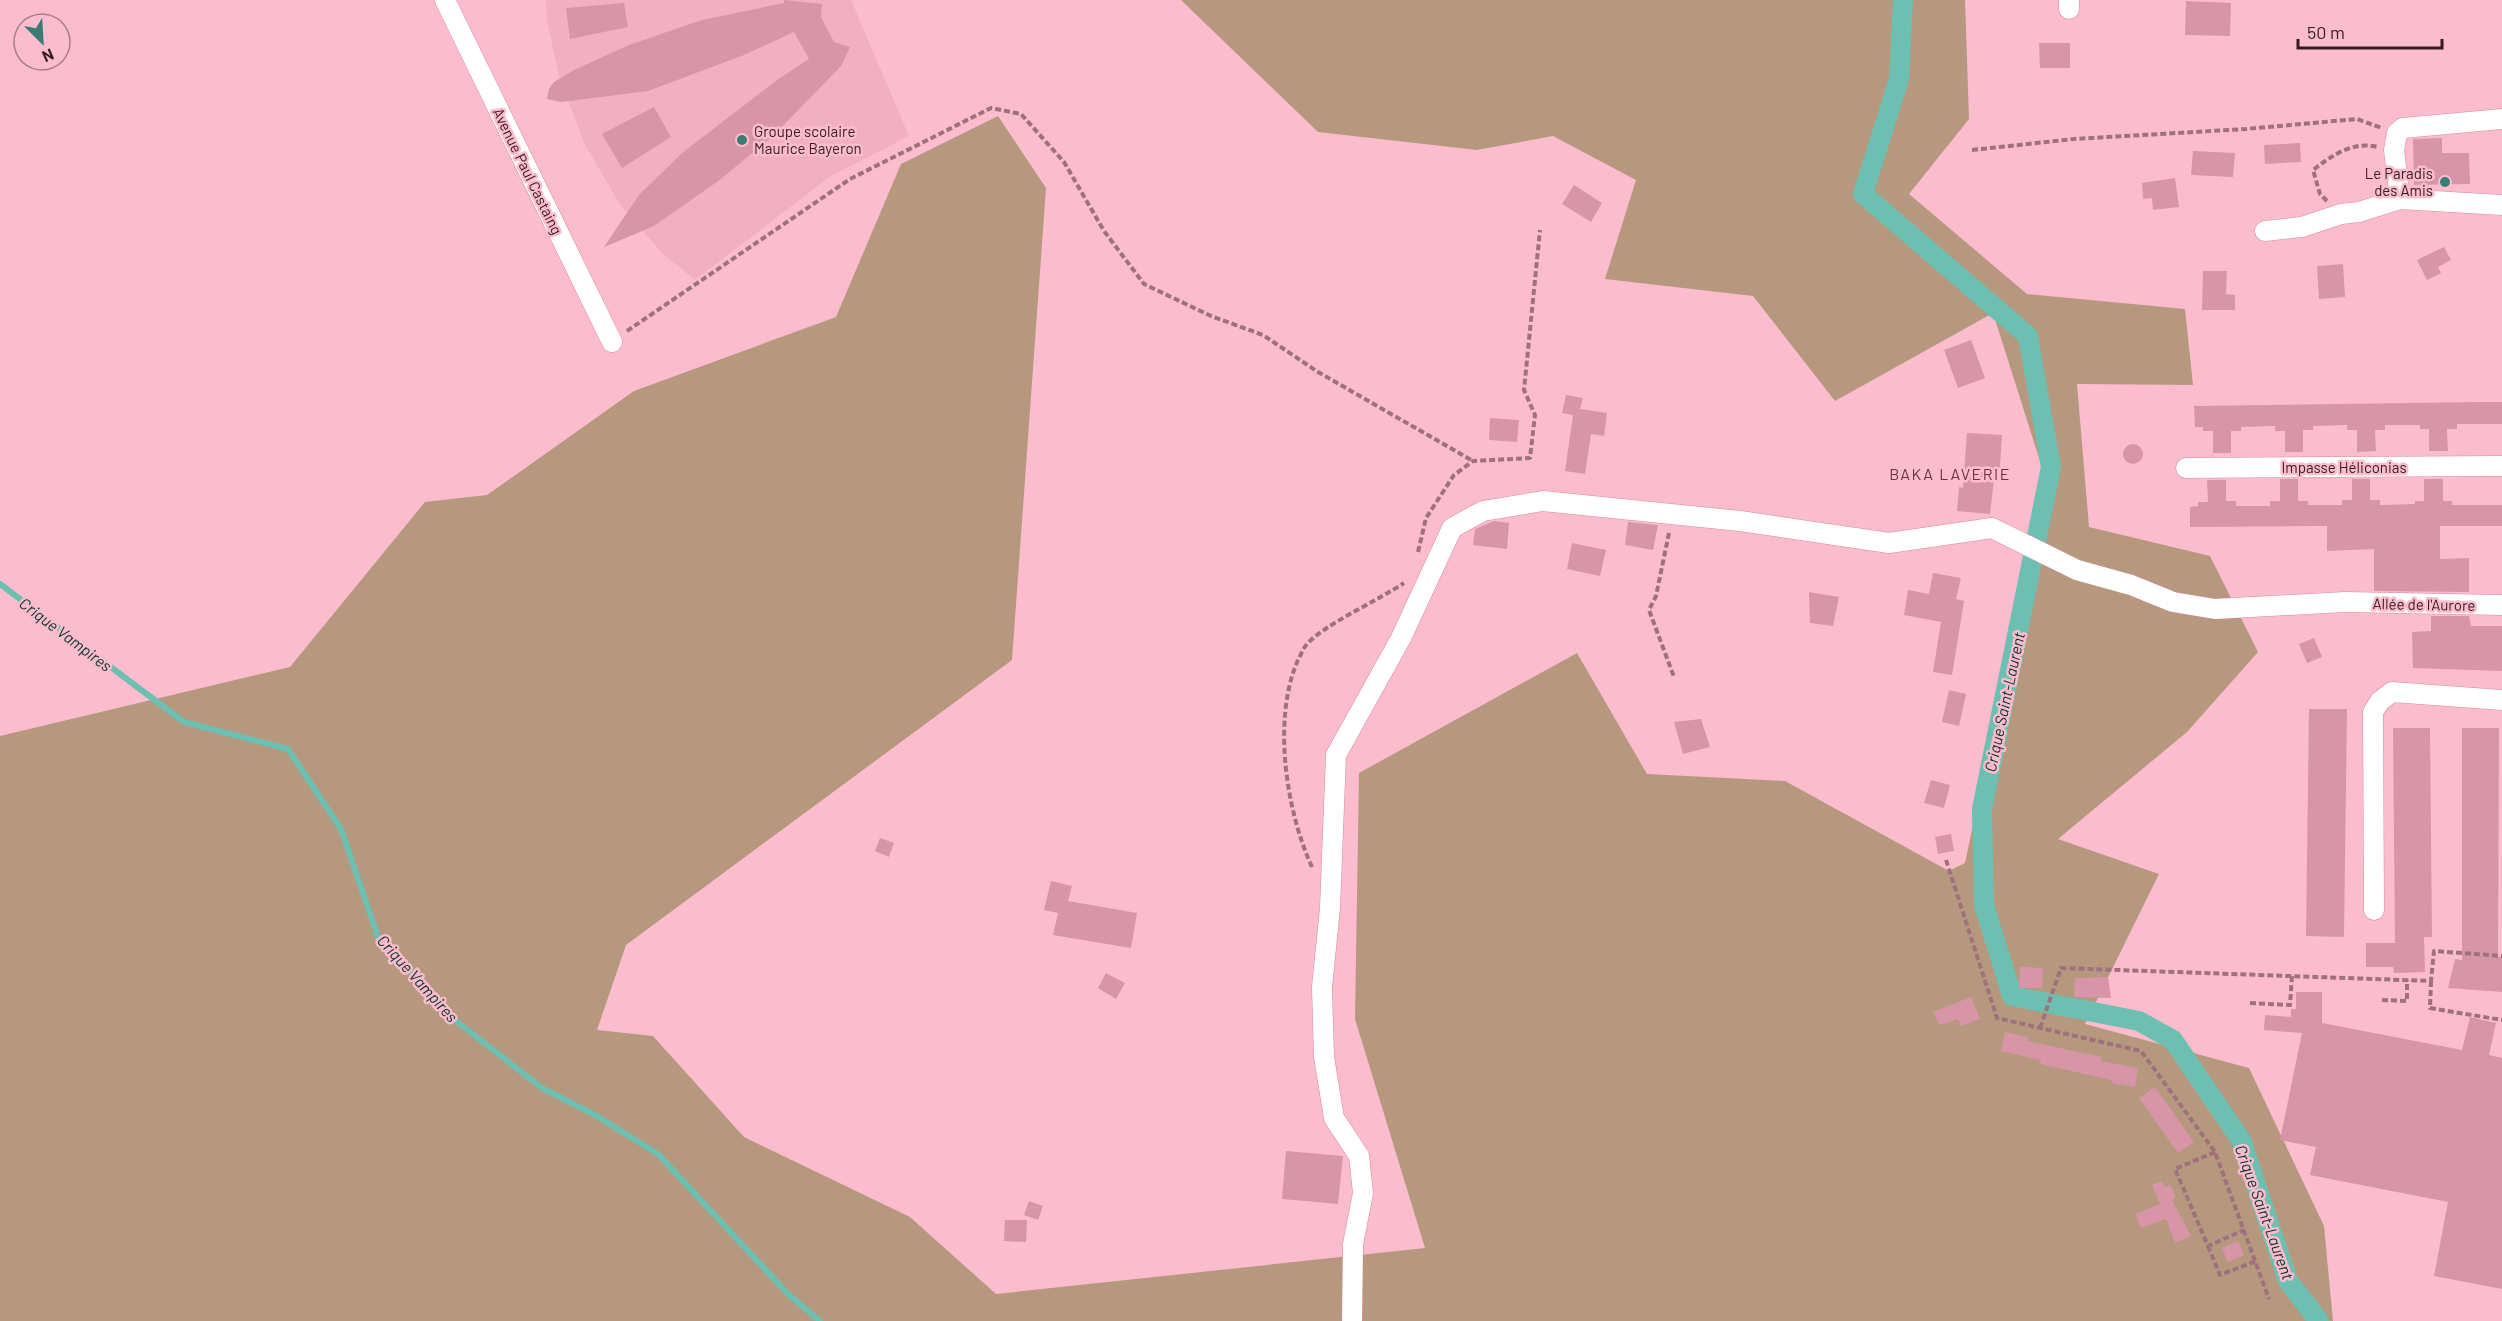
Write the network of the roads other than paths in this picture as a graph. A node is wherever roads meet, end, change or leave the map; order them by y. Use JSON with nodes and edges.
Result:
{"nodes":[{"id":1,"x":445,"y":0,"type":"edge"},
{"id":2,"x":2502,"y":119,"type":"edge"},
{"id":3,"x":2400,"y":199,"type":"junction"},
{"id":4,"x":2502,"y":205,"type":"edge"},
{"id":5,"x":2265,"y":231,"type":"dead end"},
{"id":6,"x":612,"y":342,"type":"road end"},
{"id":7,"x":2502,"y":466,"type":"edge"},
{"id":8,"x":2186,"y":468,"type":"dead end"},
{"id":9,"x":2502,"y":605,"type":"edge"},
{"id":10,"x":2502,"y":700,"type":"edge"},
{"id":11,"x":2374,"y":910,"type":"dead end"},
{"id":12,"x":1352,"y":1321,"type":"edge"}],
"edges":[{"from":1,"to":6,"type":"street","name":"Avenue Paul Castaing"},
{"from":2,"to":3,"type":"street"},
{"from":3,"to":4,"type":"street"},
{"from":3,"to":5,"type":"street"},
{"from":7,"to":8,"type":"street","name":"Impasse Héliconias"},
{"from":9,"to":12,"type":"street","name":"Allée de l'Aurore"},
{"from":10,"to":11,"type":"street"}]}
